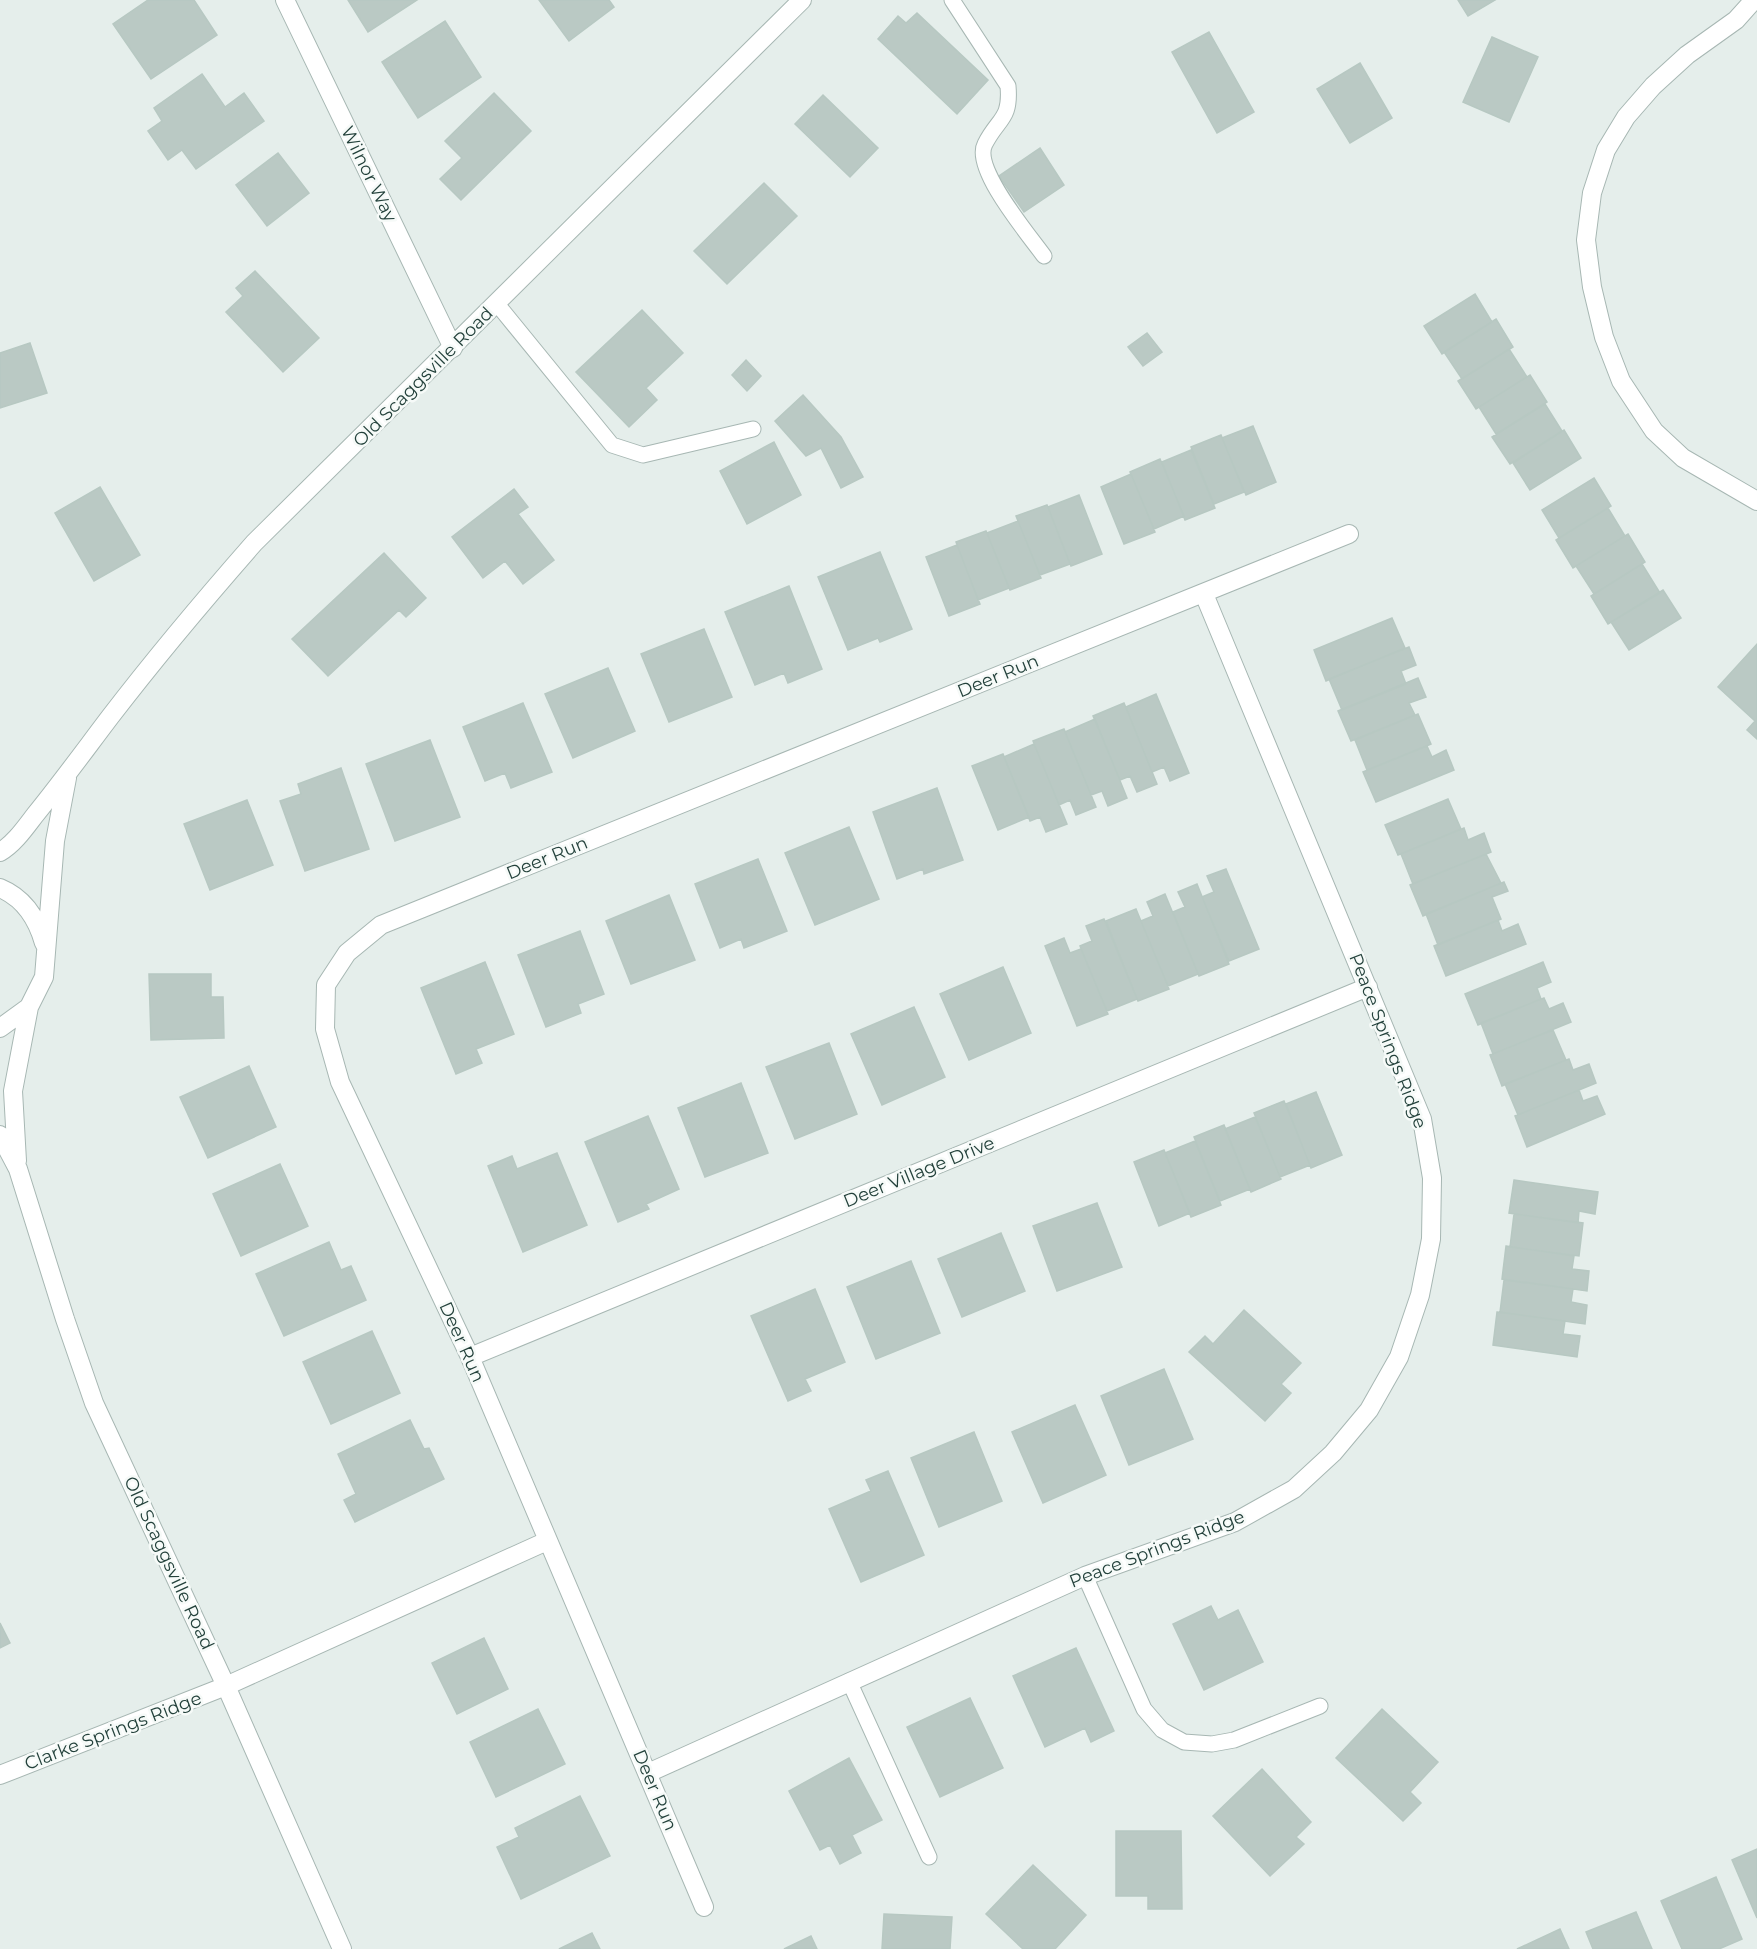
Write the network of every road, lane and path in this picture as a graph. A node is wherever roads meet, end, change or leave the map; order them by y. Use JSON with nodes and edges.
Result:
{"nodes":[{"id":1,"x":285,"y":0,"type":"edge"},
{"id":2,"x":802,"y":0,"type":"edge"},
{"id":3,"x":952,"y":0,"type":"edge"},
{"id":4,"x":1754,"y":0,"type":"edge"},
{"id":5,"x":1044,"y":256,"type":"dead end"},
{"id":6,"x":497,"y":304,"type":"junction"},
{"id":7,"x":453,"y":348,"type":"junction"},
{"id":8,"x":753,"y":429,"type":"dead end"},
{"id":9,"x":1757,"y":501,"type":"edge"},
{"id":10,"x":1349,"y":534,"type":"dead end"},
{"id":11,"x":1204,"y":594,"type":"junction"},
{"id":12,"x":68,"y":776,"type":"junction"},
{"id":13,"x":0,"y":852,"type":"edge"},
{"id":14,"x":0,"y":888,"type":"edge"},
{"id":15,"x":46,"y":950,"type":"junction"},
{"id":16,"x":1368,"y":987,"type":"junction"},
{"id":17,"x":29,"y":1007,"type":"junction"},
{"id":18,"x":0,"y":1028,"type":"edge"},
{"id":19,"x":0,"y":1135,"type":"edge"},
{"id":20,"x":18,"y":1169,"type":"junction"},
{"id":21,"x":470,"y":1357,"type":"junction"},
{"id":22,"x":547,"y":1540,"type":"junction"},
{"id":23,"x":1085,"y":1576,"type":"junction"},
{"id":24,"x":849,"y":1681,"type":"junction"},
{"id":25,"x":226,"y":1686,"type":"junction"},
{"id":26,"x":1320,"y":1706,"type":"dead end"},
{"id":27,"x":648,"y":1773,"type":"junction"},
{"id":28,"x":0,"y":1775,"type":"edge"},
{"id":29,"x":929,"y":1857,"type":"dead end"},
{"id":30,"x":704,"y":1907,"type":"dead end"},
{"id":31,"x":342,"y":1949,"type":"edge"}],
"edges":[{"from":1,"to":7,"type":"street","name":"Wilnor Way"},
{"from":2,"to":6,"type":"street","name":"Old Scaggsville Road"},
{"from":3,"to":5,"type":"lane"},
{"from":4,"to":9,"type":"street"},
{"from":6,"to":7,"type":"street","name":"Old Scaggsville Road"},
{"from":6,"to":8,"type":"lane"},
{"from":7,"to":12,"type":"street","name":"Old Scaggsville Road"},
{"from":10,"to":11,"type":"street","name":"Deer Run"},
{"from":11,"to":16,"type":"street","name":"Peace Springs Ridge"},
{"from":11,"to":21,"type":"street","name":"Deer Run"},
{"from":12,"to":13,"type":"street","name":"Old Scaggsville Road"},
{"from":12,"to":15,"type":"street","name":"Old Scaggsville Road"},
{"from":14,"to":15,"type":"street"},
{"from":15,"to":17,"type":"street","name":"Old Scaggsville Road"},
{"from":16,"to":21,"type":"street","name":"Deer Village Drive"},
{"from":16,"to":23,"type":"street","name":"Peace Springs Ridge"},
{"from":17,"to":18,"type":"street"},
{"from":17,"to":20,"type":"street","name":"Old Scaggsville Road"},
{"from":19,"to":20,"type":"street","name":"Old Scaggsville Road"},
{"from":20,"to":25,"type":"street","name":"Old Scaggsville Road"},
{"from":21,"to":22,"type":"street","name":"Deer Run"},
{"from":22,"to":25,"type":"street"},
{"from":22,"to":27,"type":"street","name":"Deer Run"},
{"from":23,"to":24,"type":"street","name":"Peace Springs Ridge"},
{"from":23,"to":26,"type":"lane"},
{"from":24,"to":27,"type":"street","name":"Peace Springs Ridge"},
{"from":24,"to":29,"type":"lane"},
{"from":25,"to":28,"type":"street","name":"Clarke Springs Ridge"},
{"from":25,"to":31,"type":"street","name":"Old Scaggsville Road"},
{"from":27,"to":30,"type":"street","name":"Deer Run"}]}
